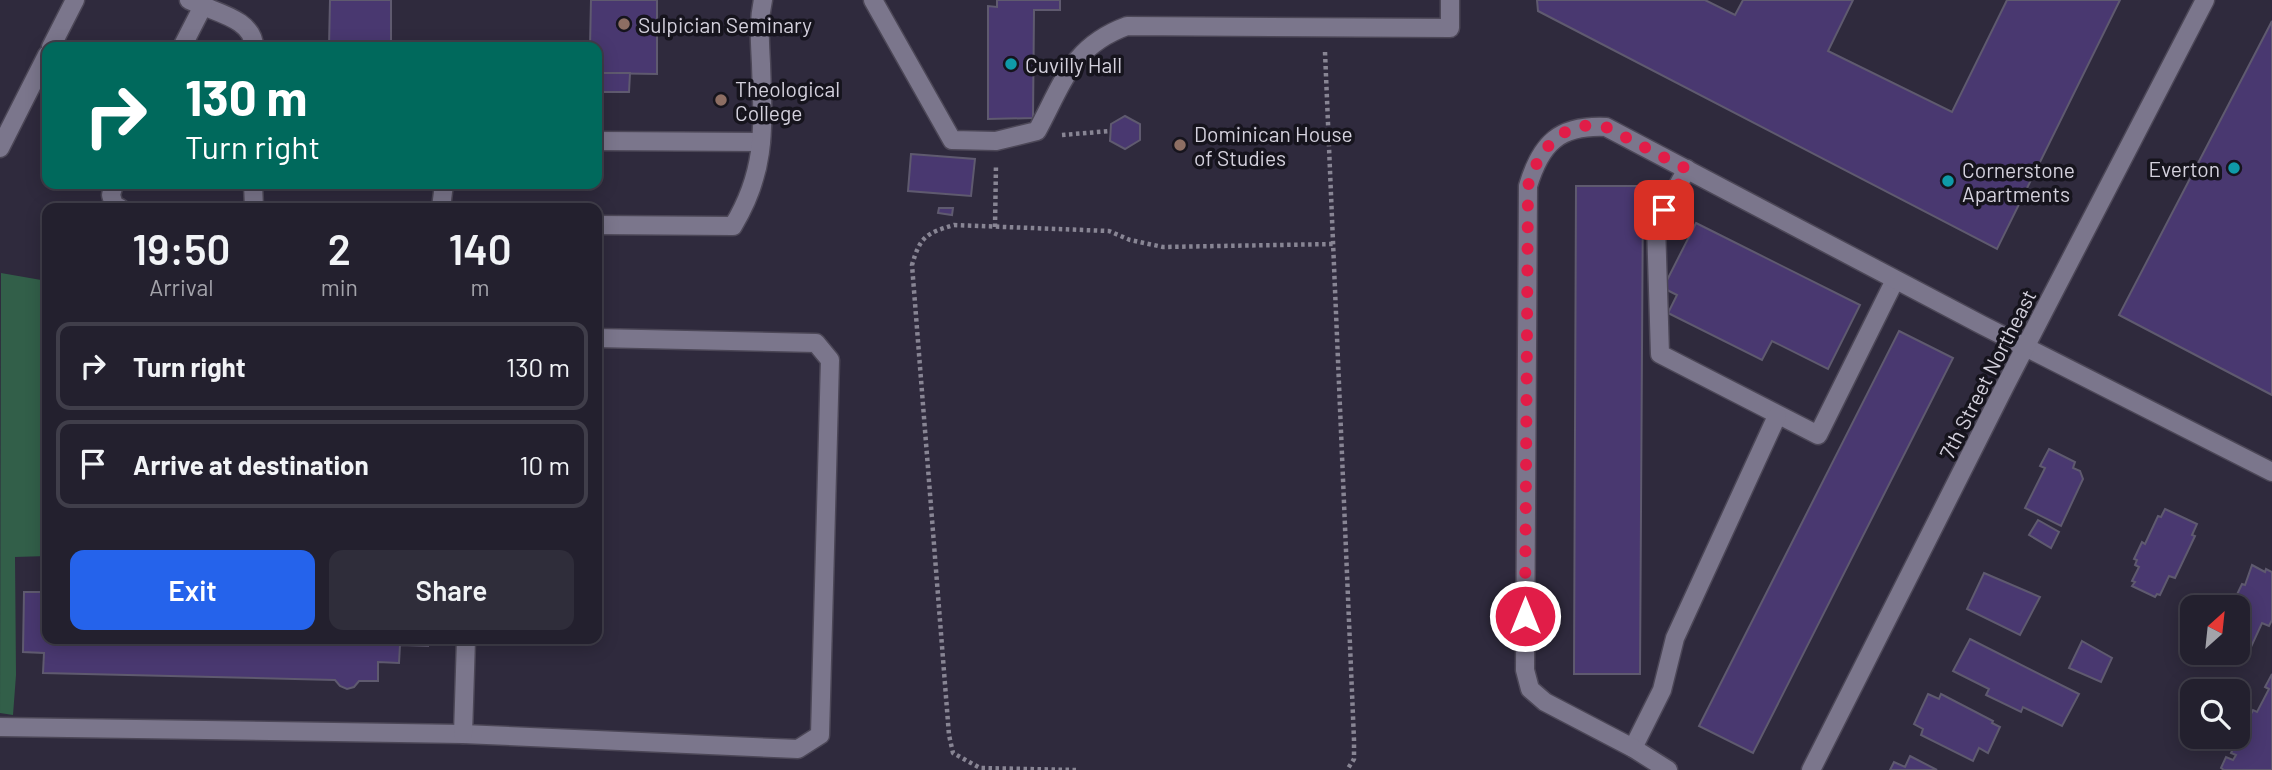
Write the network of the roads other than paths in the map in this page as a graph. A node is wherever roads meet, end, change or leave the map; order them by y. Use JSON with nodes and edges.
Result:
{"nodes":[{"id":1,"x":75,"y":0,"type":"edge"},
{"id":2,"x":763,"y":0,"type":"edge"},
{"id":3,"x":873,"y":0,"type":"edge"},
{"id":4,"x":1450,"y":0,"type":"edge"},
{"id":5,"x":2205,"y":0,"type":"edge"},
{"id":6,"x":196,"y":3,"type":"edge"},
{"id":7,"x":54,"y":42,"type":"edge"},
{"id":8,"x":184,"y":42,"type":"edge"},
{"id":9,"x":254,"y":42,"type":"edge"},
{"id":10,"x":42,"y":65,"type":"edge"},
{"id":11,"x":602,"y":141,"type":"edge"},
{"id":12,"x":761,"y":142,"type":"junction"},
{"id":13,"x":0,"y":148,"type":"edge"},
{"id":14,"x":1687,"y":169,"type":"junction"},
{"id":15,"x":602,"y":225,"type":"edge"},
{"id":16,"x":1895,"y":280,"type":"junction"},
{"id":17,"x":602,"y":338,"type":"edge"},
{"id":18,"x":2026,"y":347,"type":"junction"},
{"id":19,"x":1777,"y":416,"type":"junction"},
{"id":20,"x":2272,"y":472,"type":"edge"},
{"id":21,"x":466,"y":644,"type":"edge"},
{"id":22,"x":0,"y":727,"type":"edge"},
{"id":23,"x":463,"y":734,"type":"junction"},
{"id":24,"x":1633,"y":748,"type":"junction"},
{"id":25,"x":1668,"y":770,"type":"edge"},
{"id":26,"x":1811,"y":770,"type":"edge"}],
"edges":[{"from":1,"to":7,"type":"street"},
{"from":2,"to":12,"type":"street"},
{"from":3,"to":4,"type":"street"},
{"from":5,"to":18,"type":"street","name":"7th Street Northeast"},
{"from":6,"to":8,"type":"street"},
{"from":6,"to":9,"type":"street"},
{"from":10,"to":13,"type":"street"},
{"from":11,"to":12,"type":"street"},
{"from":12,"to":15,"type":"street"},
{"from":14,"to":16,"type":"street"},
{"from":14,"to":19,"type":"street"},
{"from":14,"to":24,"type":"street"},
{"from":16,"to":18,"type":"street"},
{"from":16,"to":19,"type":"street"},
{"from":17,"to":23,"type":"street"},
{"from":18,"to":20,"type":"street"},
{"from":18,"to":26,"type":"street","name":"7th Street Northeast"},
{"from":19,"to":24,"type":"street"},
{"from":21,"to":23,"type":"street"},
{"from":22,"to":23,"type":"street"},
{"from":24,"to":25,"type":"street"}]}
